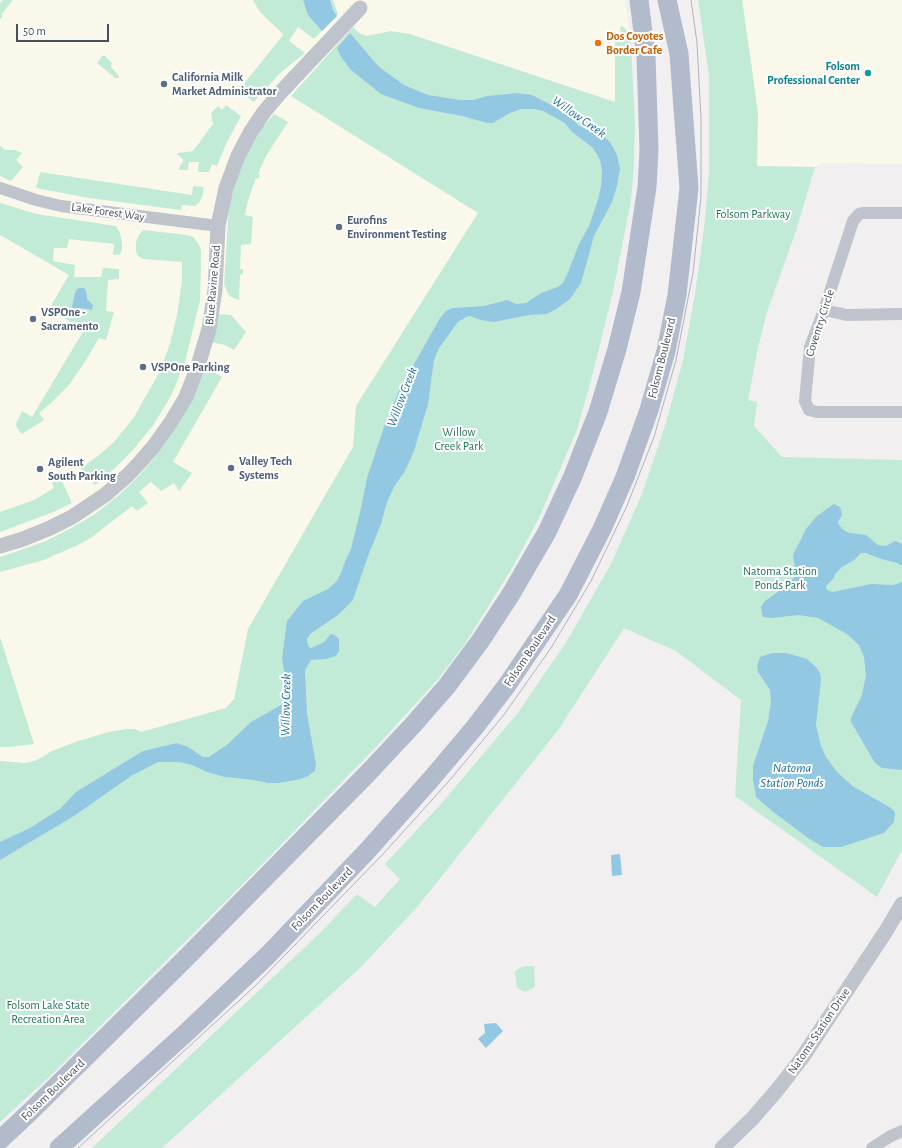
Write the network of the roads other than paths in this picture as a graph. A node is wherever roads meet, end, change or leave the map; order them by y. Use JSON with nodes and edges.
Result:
{"nodes":[{"id":1,"x":638,"y":0,"type":"edge"},
{"id":2,"x":667,"y":0,"type":"edge"},
{"id":3,"x":364,"y":4,"type":"edge"},
{"id":4,"x":0,"y":188,"type":"edge"},
{"id":5,"x":902,"y":213,"type":"edge"},
{"id":6,"x":218,"y":226,"type":"junction"},
{"id":7,"x":824,"y":310,"type":"junction"},
{"id":8,"x":902,"y":314,"type":"edge"},
{"id":9,"x":902,"y":412,"type":"edge"},
{"id":10,"x":0,"y":546,"type":"edge"},
{"id":11,"x":902,"y":904,"type":"edge"},
{"id":12,"x":902,"y":1131,"type":"edge"},
{"id":13,"x":0,"y":1140,"type":"edge"},
{"id":14,"x":59,"y":1148,"type":"edge"},
{"id":15,"x":722,"y":1148,"type":"edge"},
{"id":16,"x":872,"y":1148,"type":"edge"}],
"edges":[{"from":1,"to":13,"type":"main road","name":"Folsom Boulevard"},
{"from":2,"to":14,"type":"main road","name":"Folsom Boulevard"},
{"from":3,"to":6,"type":"street","name":"Blue Ravine Road"},
{"from":4,"to":6,"type":"street","name":"Lake Forest Way"},
{"from":5,"to":7,"type":"street","name":"Coventry Circle"},
{"from":6,"to":10,"type":"street","name":"Blue Ravine Road"},
{"from":7,"to":8,"type":"street"},
{"from":7,"to":9,"type":"street","name":"Coventry Circle"},
{"from":11,"to":15,"type":"street","name":"Natoma Station Drive"},
{"from":12,"to":16,"type":"street"}]}
